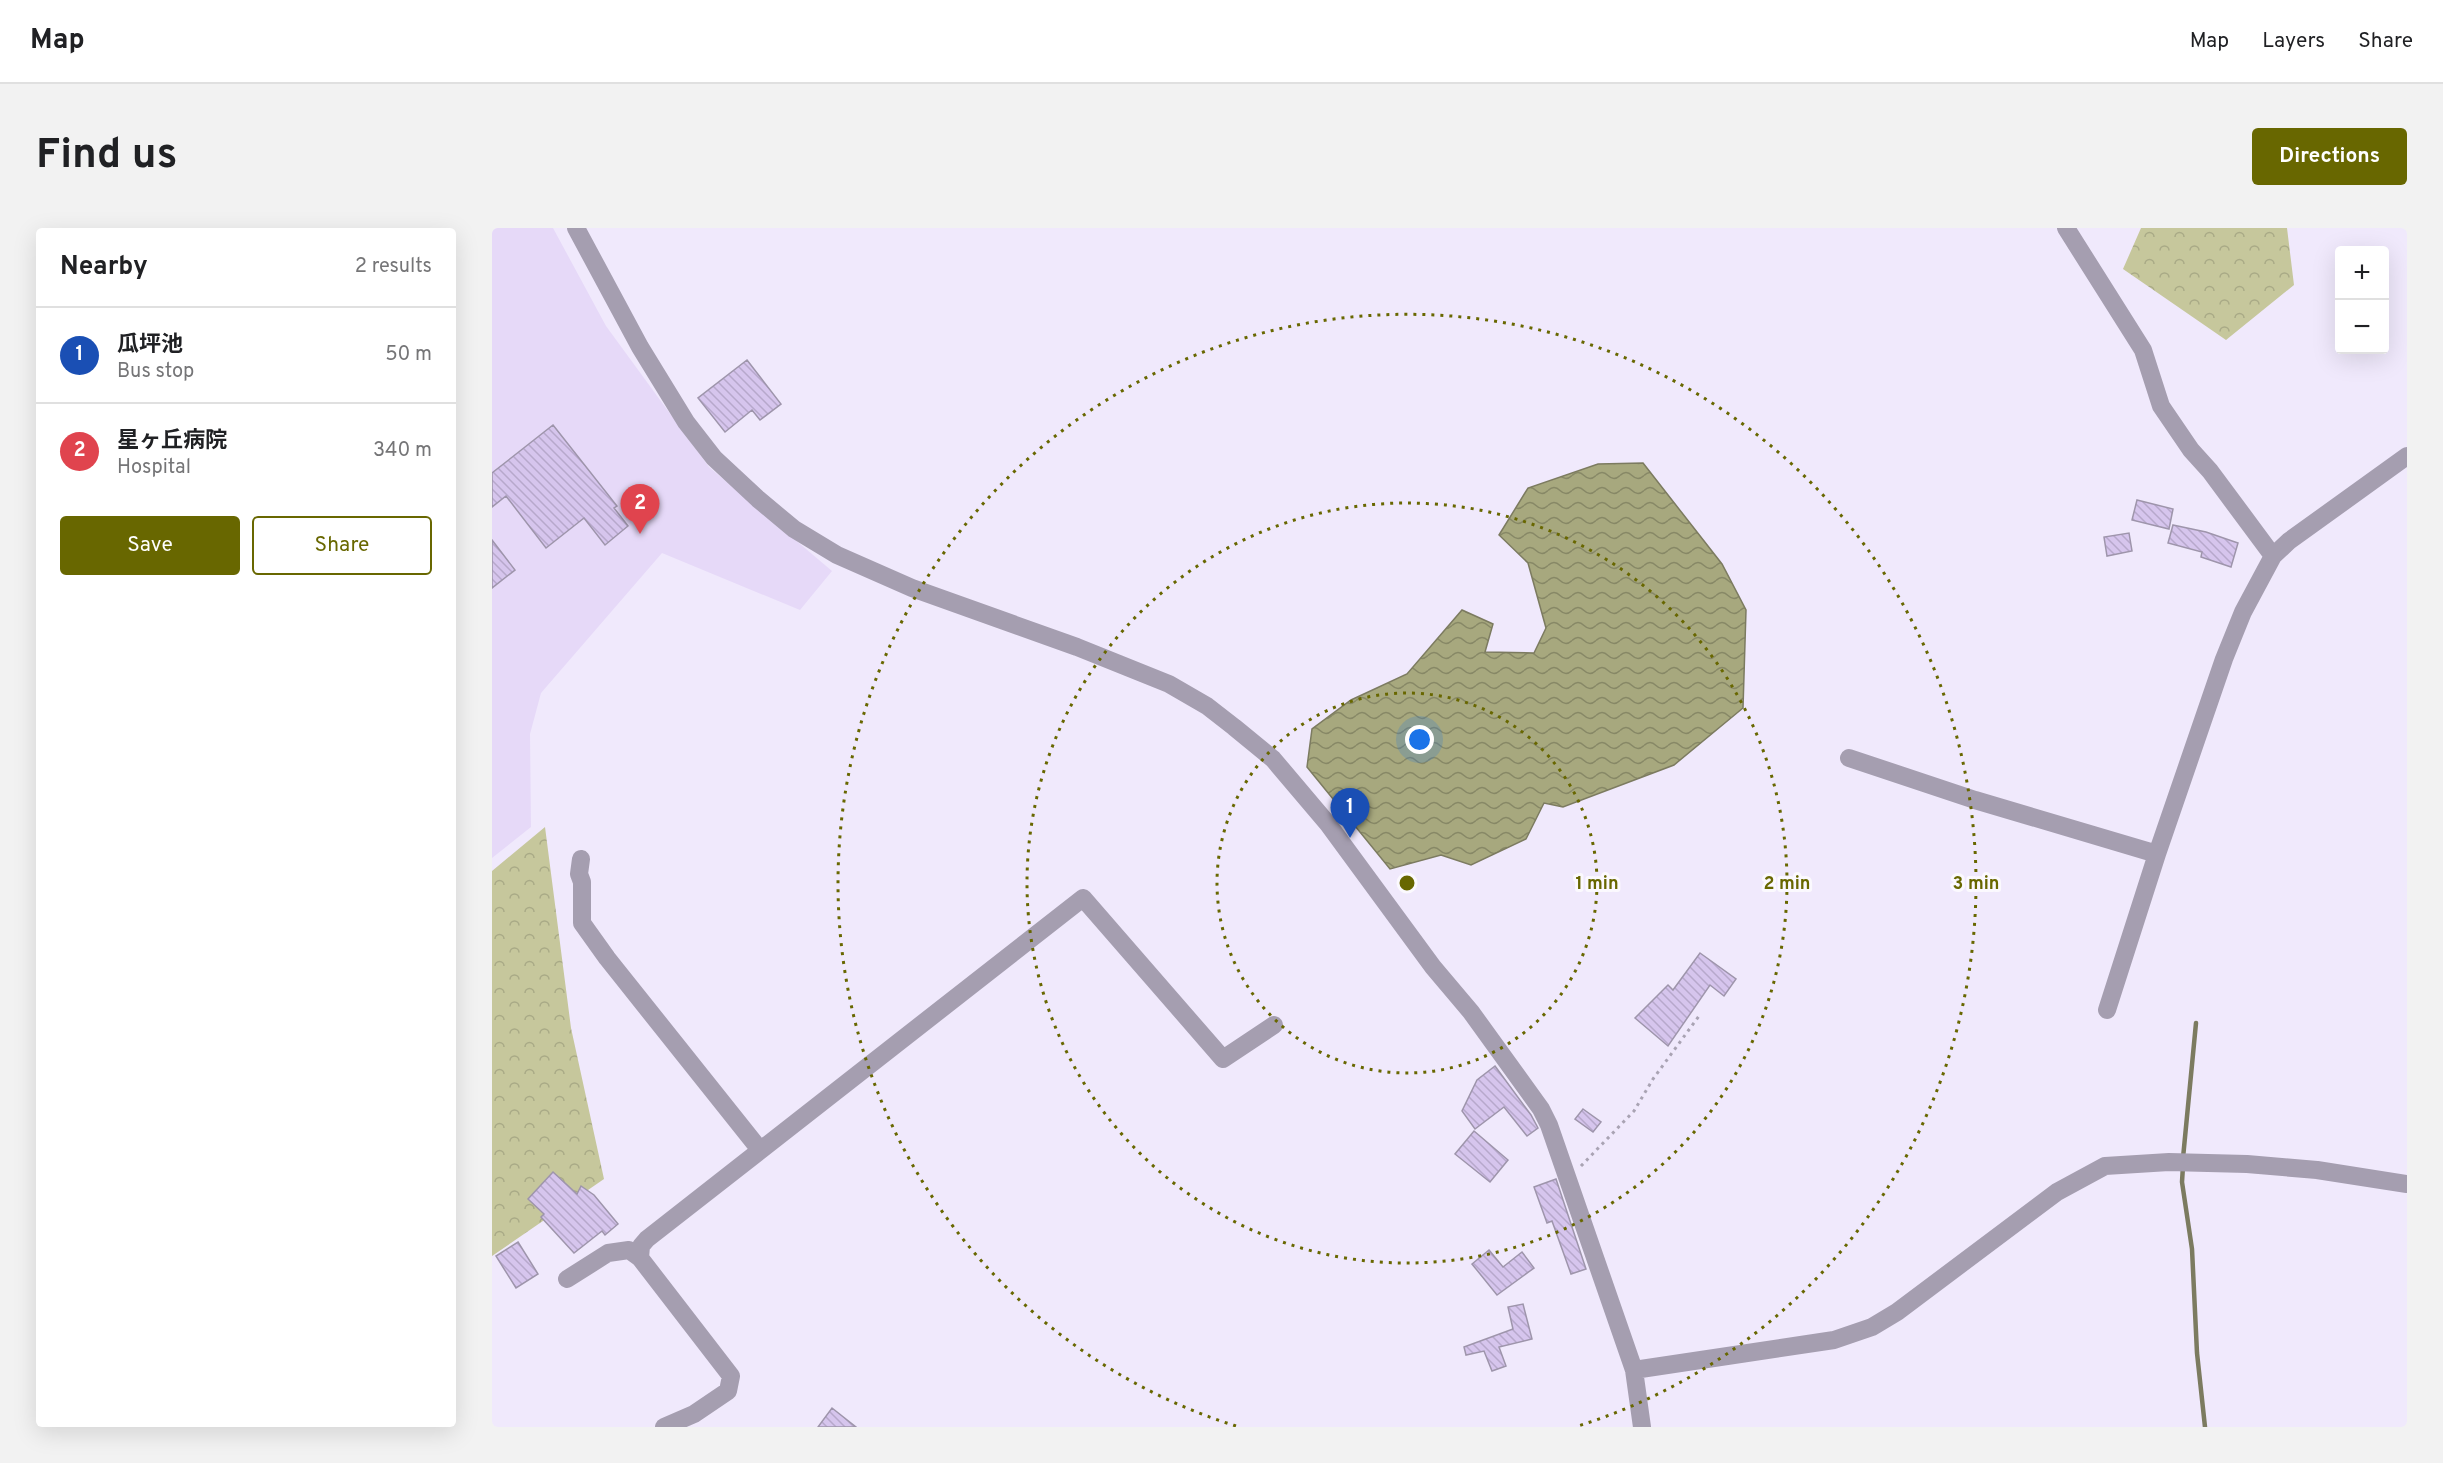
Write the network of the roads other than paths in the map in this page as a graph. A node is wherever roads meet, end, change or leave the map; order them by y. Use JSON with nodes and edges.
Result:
{"nodes":[{"id":1,"x":576,"y":228,"type":"edge"},
{"id":2,"x":2066,"y":228,"type":"edge"},
{"id":3,"x":2407,"y":456,"type":"edge"},
{"id":4,"x":2273,"y":556,"type":"junction"},
{"id":5,"x":1850,"y":758,"type":"dead end"},
{"id":6,"x":2157,"y":854,"type":"junction"},
{"id":7,"x":581,"y":860,"type":"dead end"},
{"id":8,"x":2107,"y":1010,"type":"dead end"},
{"id":9,"x":1274,"y":1025,"type":"dead end"},
{"id":10,"x":760,"y":1150,"type":"junction"},
{"id":11,"x":2407,"y":1184,"type":"edge"},
{"id":12,"x":640,"y":1258,"type":"junction"},
{"id":13,"x":567,"y":1279,"type":"dead end"},
{"id":14,"x":1634,"y":1370,"type":"junction"},
{"id":15,"x":663,"y":1427,"type":"edge"},
{"id":16,"x":1642,"y":1427,"type":"edge"}],
"edges":[{"from":1,"to":14,"type":"street"},
{"from":2,"to":4,"type":"street"},
{"from":3,"to":4,"type":"street"},
{"from":4,"to":6,"type":"street"},
{"from":5,"to":6,"type":"street"},
{"from":6,"to":8,"type":"street"},
{"from":7,"to":10,"type":"street"},
{"from":9,"to":10,"type":"street"},
{"from":10,"to":12,"type":"street"},
{"from":11,"to":14,"type":"street"},
{"from":12,"to":13,"type":"street"},
{"from":12,"to":15,"type":"street"},
{"from":14,"to":16,"type":"street"}]}
